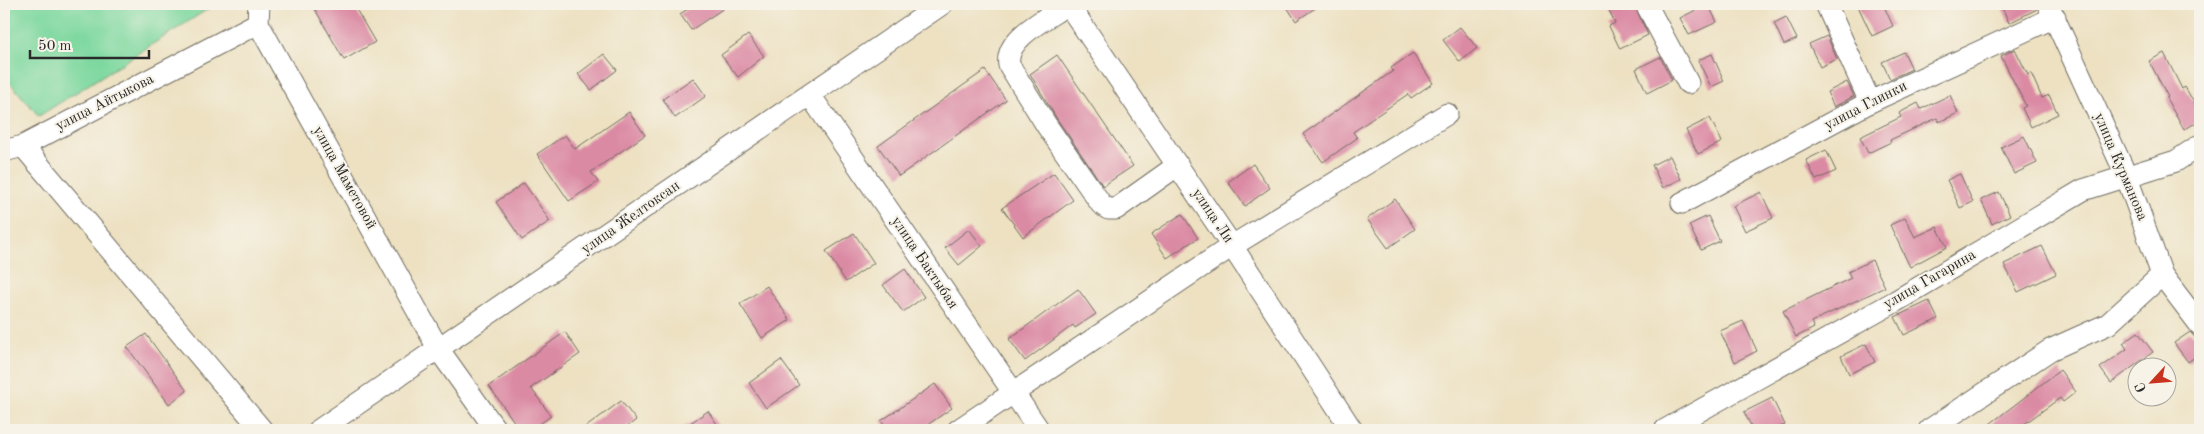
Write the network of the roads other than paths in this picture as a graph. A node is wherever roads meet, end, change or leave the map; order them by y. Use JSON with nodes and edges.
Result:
{"nodes":[{"id":1,"x":942,"y":4,"type":"edge"},
{"id":2,"x":1068,"y":4,"type":"edge"},
{"id":3,"x":1646,"y":4,"type":"edge"},
{"id":4,"x":1826,"y":4,"type":"edge"},
{"id":5,"x":2051,"y":10,"type":"edge"},
{"id":6,"x":259,"y":13,"type":"edge"},
{"id":7,"x":1688,"y":82,"type":"dead end"},
{"id":8,"x":810,"y":94,"type":"junction"},
{"id":9,"x":1870,"y":102,"type":"junction"},
{"id":10,"x":1447,"y":114,"type":"dead end"},
{"id":11,"x":2200,"y":144,"type":"edge"},
{"id":12,"x":13,"y":148,"type":"edge"},
{"id":13,"x":1178,"y":165,"type":"junction"},
{"id":14,"x":2126,"y":175,"type":"junction"},
{"id":15,"x":1682,"y":204,"type":"dead end"},
{"id":16,"x":1232,"y":246,"type":"junction"},
{"id":17,"x":2162,"y":275,"type":"junction"},
{"id":18,"x":2200,"y":325,"type":"edge"},
{"id":19,"x":439,"y":350,"type":"junction"},
{"id":20,"x":1012,"y":393,"type":"junction"},
{"id":21,"x":262,"y":430,"type":"edge"},
{"id":22,"x":319,"y":430,"type":"edge"},
{"id":23,"x":496,"y":430,"type":"edge"},
{"id":24,"x":958,"y":430,"type":"edge"},
{"id":25,"x":1038,"y":430,"type":"edge"},
{"id":26,"x":1352,"y":430,"type":"edge"},
{"id":27,"x":1666,"y":430,"type":"edge"},
{"id":28,"x":1929,"y":430,"type":"edge"}],
"edges":[{"from":1,"to":8,"type":"street","name":"улица Желтоксан"},
{"from":2,"to":13,"type":"street","name":"улица Ли"},
{"from":2,"to":13,"type":"street"},
{"from":3,"to":7,"type":"street"},
{"from":4,"to":9,"type":"street"},
{"from":5,"to":9,"type":"street","name":"улица Глинки"},
{"from":5,"to":14,"type":"street","name":"улица Курманова"},
{"from":6,"to":12,"type":"street","name":"улица Айтыкова"},
{"from":6,"to":19,"type":"street","name":"улица Маметовой"},
{"from":8,"to":19,"type":"street","name":"улица Желтоксан"},
{"from":8,"to":20,"type":"street","name":"улица Бактыбая"},
{"from":9,"to":15,"type":"street","name":"улица Глинки"},
{"from":10,"to":16,"type":"street"},
{"from":11,"to":14,"type":"street","name":"улица Гагарина"},
{"from":12,"to":21,"type":"street"},
{"from":13,"to":16,"type":"street","name":"улица Ли"},
{"from":14,"to":17,"type":"street","name":"улица Курманова"},
{"from":14,"to":27,"type":"street","name":"улица Гагарина"},
{"from":16,"to":20,"type":"street"},
{"from":16,"to":26,"type":"street","name":"улица Ли"},
{"from":17,"to":18,"type":"street","name":"улица Курманова"},
{"from":17,"to":28,"type":"street"},
{"from":19,"to":22,"type":"street","name":"улица Желтоксан"},
{"from":19,"to":23,"type":"street","name":"улица Маметовой"},
{"from":20,"to":24,"type":"street"},
{"from":20,"to":25,"type":"street","name":"улица Бактыбая"}]}
